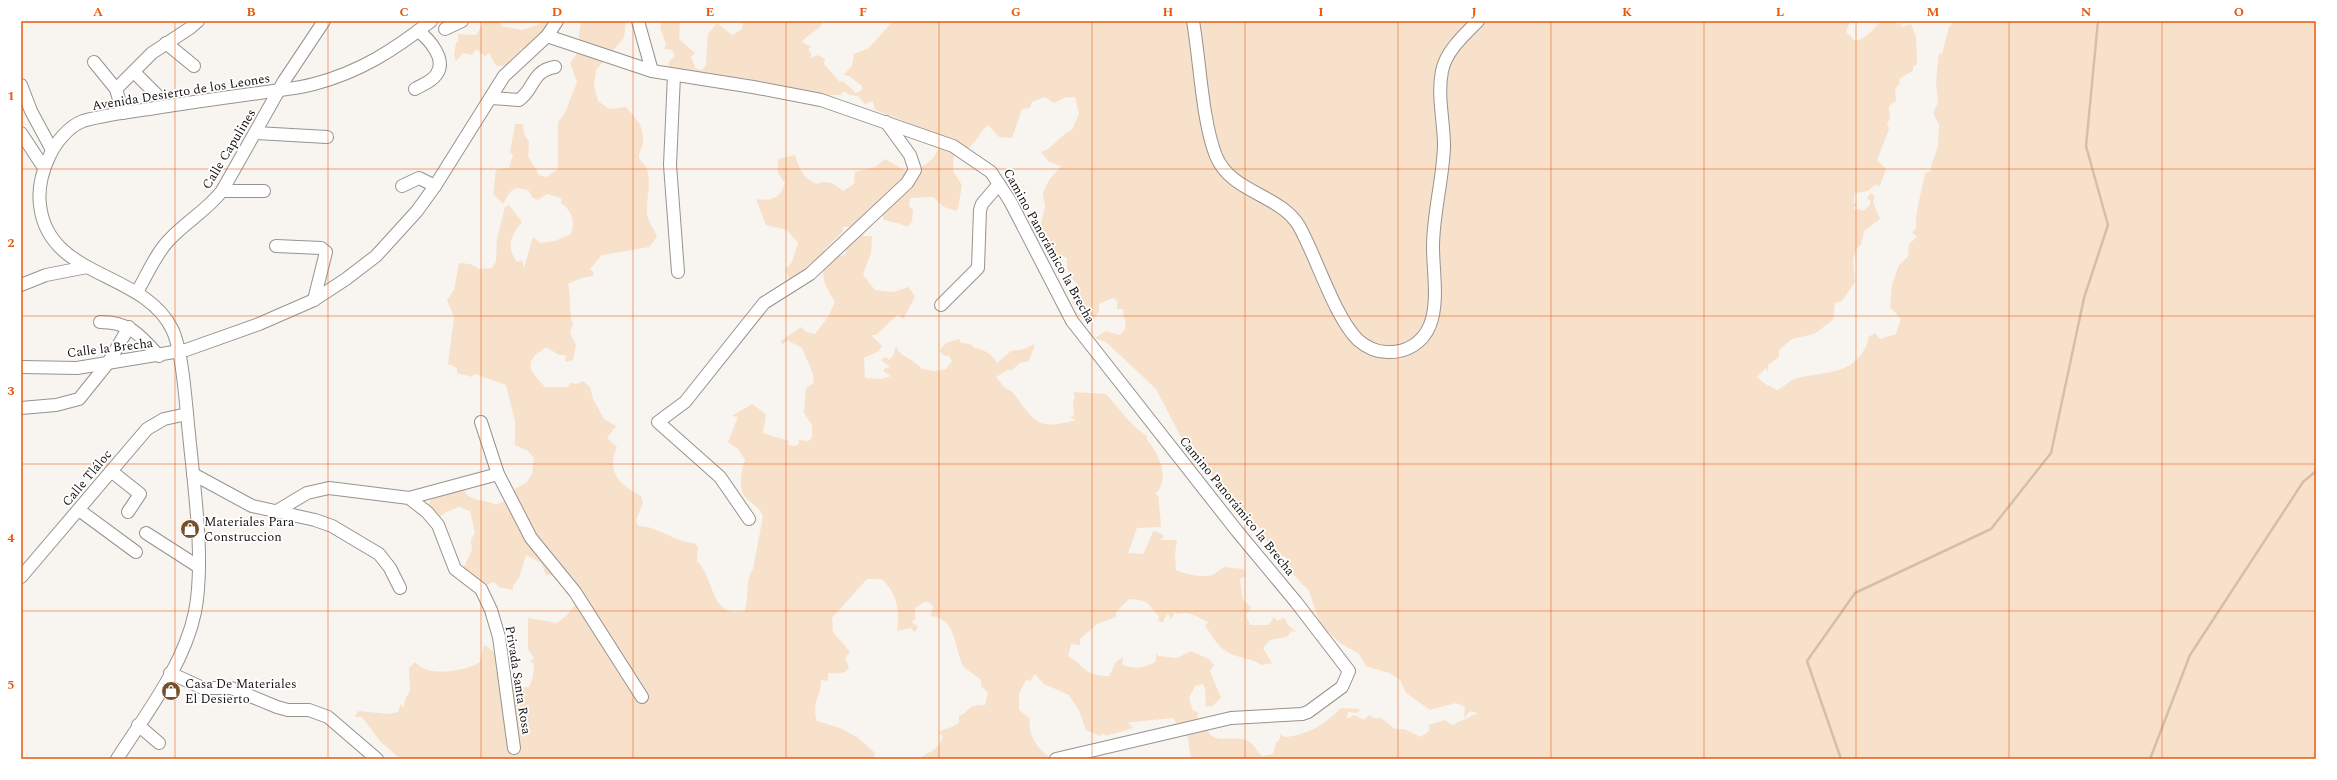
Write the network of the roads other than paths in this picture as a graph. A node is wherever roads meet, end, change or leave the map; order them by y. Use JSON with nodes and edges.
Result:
{"nodes":[{"id":1,"x":324,"y":21,"type":"edge"},
{"id":2,"x":431,"y":21,"type":"edge"},
{"id":3,"x":462,"y":21,"type":"edge"},
{"id":4,"x":557,"y":21,"type":"edge"},
{"id":5,"x":638,"y":21,"type":"edge"},
{"id":6,"x":1193,"y":21,"type":"edge"},
{"id":7,"x":1478,"y":21,"type":"edge"},
{"id":8,"x":190,"y":23,"type":"edge"},
{"id":9,"x":445,"y":28,"type":"dead end"},
{"id":10,"x":418,"y":31,"type":"junction"},
{"id":11,"x":547,"y":36,"type":"junction"},
{"id":12,"x":166,"y":43,"type":"junction"},
{"id":13,"x":94,"y":62,"type":"dead end"},
{"id":14,"x":194,"y":66,"type":"dead end"},
{"id":15,"x":555,"y":67,"type":"dead end"},
{"id":16,"x":652,"y":71,"type":"junction"},
{"id":17,"x":134,"y":72,"type":"junction"},
{"id":18,"x":674,"y":75,"type":"junction"},
{"id":19,"x":21,"y":85,"type":"edge"},
{"id":20,"x":116,"y":89,"type":"junction"},
{"id":21,"x":415,"y":89,"type":"dead end"},
{"id":22,"x":279,"y":90,"type":"junction"},
{"id":23,"x":156,"y":94,"type":"dead end"},
{"id":24,"x":492,"y":98,"type":"junction"},
{"id":25,"x":26,"y":113,"type":"edge"},
{"id":26,"x":123,"y":113,"type":"junction"},
{"id":27,"x":886,"y":122,"type":"junction"},
{"id":28,"x":21,"y":133,"type":"edge"},
{"id":29,"x":256,"y":133,"type":"junction"},
{"id":30,"x":327,"y":137,"type":"dead end"},
{"id":31,"x":52,"y":150,"type":"junction"},
{"id":32,"x":44,"y":168,"type":"junction"},
{"id":33,"x":999,"y":184,"type":"junction"},
{"id":34,"x":402,"y":186,"type":"dead end"},
{"id":35,"x":435,"y":186,"type":"junction"},
{"id":36,"x":222,"y":191,"type":"junction"},
{"id":37,"x":264,"y":191,"type":"dead end"},
{"id":38,"x":276,"y":246,"type":"dead end"},
{"id":39,"x":87,"y":267,"type":"junction"},
{"id":40,"x":678,"y":272,"type":"dead end"},
{"id":41,"x":21,"y":285,"type":"edge"},
{"id":42,"x":137,"y":292,"type":"junction"},
{"id":43,"x":314,"y":300,"type":"junction"},
{"id":44,"x":941,"y":305,"type":"dead end"},
{"id":45,"x":100,"y":322,"type":"dead end"},
{"id":46,"x":129,"y":327,"type":"junction"},
{"id":47,"x":179,"y":352,"type":"junction"},
{"id":48,"x":159,"y":356,"type":"junction"},
{"id":49,"x":108,"y":363,"type":"junction"},
{"id":50,"x":21,"y":367,"type":"edge"},
{"id":51,"x":21,"y":408,"type":"edge"},
{"id":52,"x":187,"y":414,"type":"junction"},
{"id":53,"x":480,"y":422,"type":"dead end"},
{"id":54,"x":111,"y":471,"type":"junction"},
{"id":55,"x":193,"y":474,"type":"junction"},
{"id":56,"x":498,"y":474,"type":"junction"},
{"id":57,"x":410,"y":498,"type":"junction"},
{"id":58,"x":79,"y":510,"type":"junction"},
{"id":59,"x":277,"y":511,"type":"junction"},
{"id":60,"x":128,"y":512,"type":"dead end"},
{"id":61,"x":749,"y":519,"type":"dead end"},
{"id":62,"x":146,"y":533,"type":"dead end"},
{"id":63,"x":136,"y":552,"type":"dead end"},
{"id":64,"x":199,"y":567,"type":"junction"},
{"id":65,"x":21,"y":577,"type":"edge"},
{"id":66,"x":400,"y":588,"type":"dead end"},
{"id":67,"x":170,"y":673,"type":"junction"},
{"id":68,"x":642,"y":697,"type":"dead end"},
{"id":69,"x":138,"y":725,"type":"junction"},
{"id":70,"x":160,"y":743,"type":"dead end"},
{"id":71,"x":514,"y":748,"type":"dead end"},
{"id":72,"x":117,"y":759,"type":"edge"},
{"id":73,"x":377,"y":759,"type":"edge"},
{"id":74,"x":1056,"y":759,"type":"edge"}],
"edges":[{"from":1,"to":22,"type":"street","name":"Calle Capulines"},
{"from":2,"to":10,"type":"street","name":"Avenida Desierto de los Leones"},
{"from":3,"to":9,"type":"street"},
{"from":4,"to":11,"type":"street"},
{"from":5,"to":16,"type":"street"},
{"from":6,"to":7,"type":"street"},
{"from":8,"to":12,"type":"street"},
{"from":10,"to":21,"type":"street"},
{"from":10,"to":22,"type":"street","name":"Avenida Desierto de los Leones"},
{"from":11,"to":16,"type":"street","name":"Camino Panorámico la Brecha"},
{"from":11,"to":24,"type":"street"},
{"from":12,"to":14,"type":"street"},
{"from":12,"to":17,"type":"street"},
{"from":13,"to":20,"type":"street"},
{"from":15,"to":24,"type":"street"},
{"from":16,"to":18,"type":"street","name":"Camino Panorámico la Brecha"},
{"from":17,"to":20,"type":"street"},
{"from":17,"to":23,"type":"street"},
{"from":18,"to":27,"type":"street","name":"Camino Panorámico la Brecha"},
{"from":18,"to":40,"type":"street"},
{"from":19,"to":25,"type":"street"},
{"from":20,"to":26,"type":"street"},
{"from":22,"to":26,"type":"street","name":"Avenida Desierto de los Leones"},
{"from":22,"to":29,"type":"street","name":"Calle Capulines"},
{"from":24,"to":35,"type":"street"},
{"from":25,"to":31,"type":"street"},
{"from":26,"to":31,"type":"street","name":"Avenida Desierto de los Leones"},
{"from":27,"to":33,"type":"street","name":"Camino Panorámico la Brecha"},
{"from":27,"to":61,"type":"street"},
{"from":28,"to":32,"type":"street"},
{"from":29,"to":30,"type":"street"},
{"from":29,"to":36,"type":"street","name":"Calle Capulines"},
{"from":31,"to":32,"type":"street","name":"Avenida Desierto de los Leones"},
{"from":32,"to":39,"type":"street","name":"Avenida Desierto de los Leones"},
{"from":33,"to":44,"type":"street"},
{"from":33,"to":74,"type":"street","name":"Camino Panorámico la Brecha"},
{"from":34,"to":35,"type":"street"},
{"from":35,"to":43,"type":"street"},
{"from":36,"to":37,"type":"street"},
{"from":36,"to":42,"type":"street","name":"Calle Capulines"},
{"from":38,"to":43,"type":"street"},
{"from":39,"to":41,"type":"street"},
{"from":39,"to":42,"type":"street","name":"Avenida Desierto de los Leones"},
{"from":42,"to":47,"type":"street","name":"Avenida Desierto de los Leones"},
{"from":43,"to":47,"type":"street"},
{"from":45,"to":46,"type":"street"},
{"from":46,"to":48,"type":"street"},
{"from":46,"to":49,"type":"street"},
{"from":47,"to":48,"type":"street","name":"Calle la Brecha"},
{"from":47,"to":52,"type":"street","name":"Avenida Desierto de los Leones"},
{"from":48,"to":49,"type":"street","name":"Calle la Brecha"},
{"from":49,"to":50,"type":"street","name":"Calle la Brecha"},
{"from":49,"to":51,"type":"street"},
{"from":52,"to":54,"type":"street","name":"Calle Tláloc"},
{"from":52,"to":55,"type":"street","name":"Avenida Desierto de los Leones"},
{"from":53,"to":56,"type":"street"},
{"from":54,"to":58,"type":"street","name":"Calle Tláloc"},
{"from":54,"to":60,"type":"street"},
{"from":55,"to":59,"type":"street"},
{"from":55,"to":64,"type":"street","name":"Avenida Desierto de los Leones"},
{"from":56,"to":57,"type":"street"},
{"from":56,"to":68,"type":"street"},
{"from":57,"to":59,"type":"street"},
{"from":57,"to":71,"type":"street","name":"Privada Santa Rosa"},
{"from":58,"to":63,"type":"street"},
{"from":58,"to":65,"type":"street","name":"Calle Tláloc"},
{"from":59,"to":66,"type":"street"},
{"from":62,"to":64,"type":"street"},
{"from":64,"to":67,"type":"street","name":"Avenida Desierto de los Leones"},
{"from":67,"to":69,"type":"street","name":"Avenida Desierto de los Leones"},
{"from":67,"to":73,"type":"street"},
{"from":69,"to":70,"type":"street"},
{"from":69,"to":72,"type":"street","name":"Avenida Desierto de los Leones"}]}
